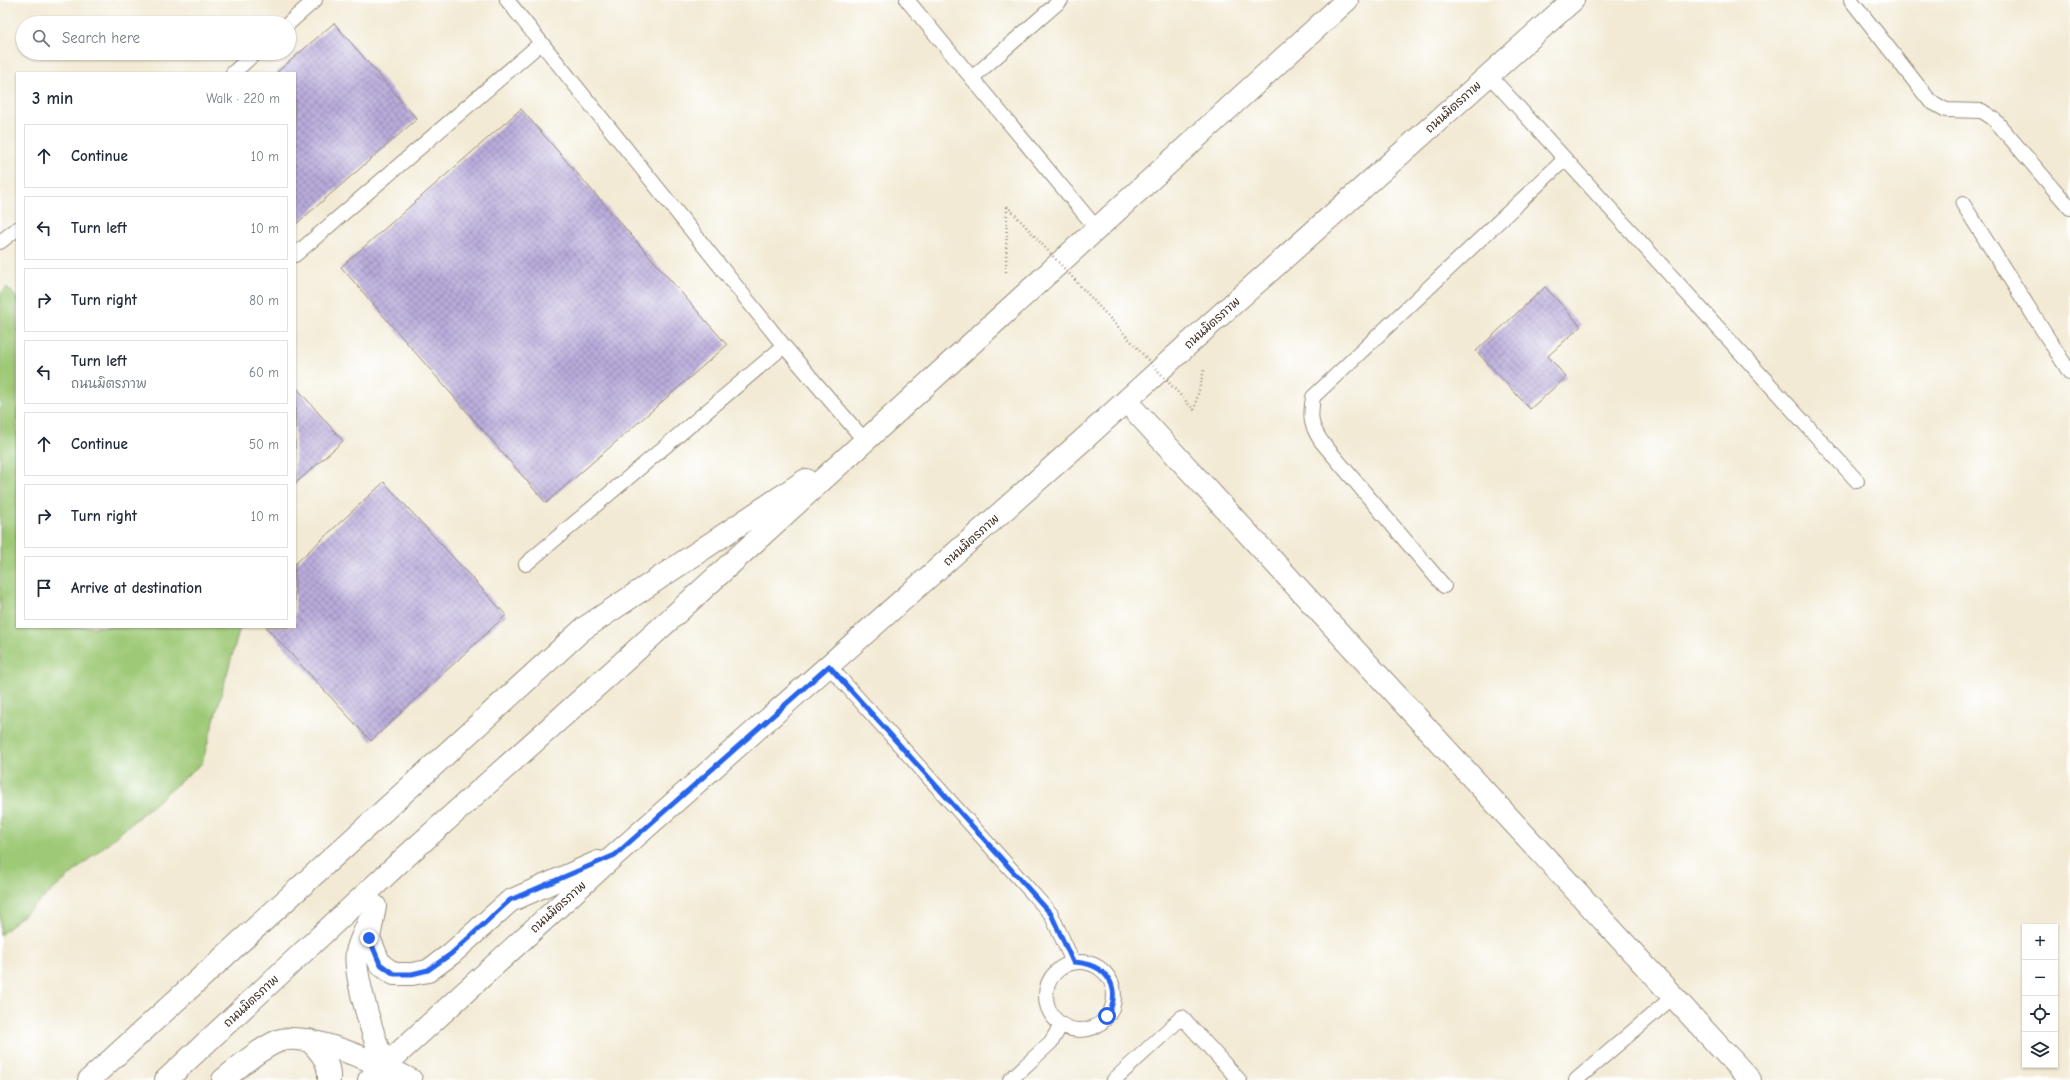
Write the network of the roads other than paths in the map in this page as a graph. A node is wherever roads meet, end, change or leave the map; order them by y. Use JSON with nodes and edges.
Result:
{"nodes":[{"id":1,"x":315,"y":0,"type":"edge"},
{"id":2,"x":507,"y":0,"type":"edge"},
{"id":3,"x":908,"y":0,"type":"edge"},
{"id":4,"x":1061,"y":0,"type":"edge"},
{"id":5,"x":1346,"y":0,"type":"edge"},
{"id":6,"x":1573,"y":0,"type":"edge"},
{"id":7,"x":1851,"y":0,"type":"edge"},
{"id":8,"x":296,"y":17,"type":"edge"},
{"id":9,"x":541,"y":42,"type":"junction"},
{"id":10,"x":247,"y":60,"type":"edge"},
{"id":11,"x":233,"y":72,"type":"edge"},
{"id":12,"x":1489,"y":75,"type":"junction"},
{"id":13,"x":973,"y":77,"type":"junction"},
{"id":14,"x":1565,"y":159,"type":"junction"},
{"id":15,"x":1963,"y":204,"type":"dead end"},
{"id":16,"x":2070,"y":208,"type":"edge"},
{"id":17,"x":1097,"y":229,"type":"junction"},
{"id":18,"x":16,"y":230,"type":"edge"},
{"id":19,"x":0,"y":242,"type":"edge"},
{"id":20,"x":296,"y":253,"type":"edge"},
{"id":21,"x":784,"y":346,"type":"junction"},
{"id":22,"x":2070,"y":373,"type":"edge"},
{"id":23,"x":1126,"y":401,"type":"junction"},
{"id":24,"x":865,"y":441,"type":"junction"},
{"id":25,"x":1857,"y":480,"type":"dead end"},
{"id":26,"x":526,"y":564,"type":"dead end"},
{"id":27,"x":1444,"y":586,"type":"dead end"},
{"id":28,"x":829,"y":666,"type":"junction"},
{"id":29,"x":615,"y":855,"type":"junction"},
{"id":30,"x":402,"y":860,"type":"junction"},
{"id":31,"x":375,"y":906,"type":"junction"},
{"id":32,"x":1073,"y":962,"type":"junction"},
{"id":33,"x":1674,"y":996,"type":"junction"},
{"id":34,"x":1061,"y":1025,"type":"junction"},
{"id":35,"x":309,"y":1040,"type":"junction"},
{"id":36,"x":381,"y":1075,"type":"edge"},
{"id":37,"x":89,"y":1080,"type":"edge"},
{"id":38,"x":166,"y":1080,"type":"edge"},
{"id":39,"x":224,"y":1080,"type":"edge"},
{"id":40,"x":329,"y":1080,"type":"edge"},
{"id":41,"x":411,"y":1080,"type":"edge"},
{"id":42,"x":1010,"y":1080,"type":"edge"},
{"id":43,"x":1114,"y":1080,"type":"edge"},
{"id":44,"x":1239,"y":1080,"type":"edge"},
{"id":45,"x":1576,"y":1080,"type":"edge"},
{"id":46,"x":1750,"y":1080,"type":"edge"}],
"edges":[{"from":1,"to":8,"type":"lane"},
{"from":2,"to":9,"type":"lane"},
{"from":3,"to":13,"type":"lane"},
{"from":4,"to":13,"type":"lane"},
{"from":5,"to":17,"type":"main road","name":"ถนนมิตรภาพ"},
{"from":6,"to":12,"type":"main road","name":"ถนนมิตรภาพ"},
{"from":7,"to":16,"type":"lane"},
{"from":9,"to":20,"type":"lane"},
{"from":9,"to":21,"type":"lane"},
{"from":10,"to":11,"type":"lane"},
{"from":12,"to":14,"type":"lane"},
{"from":12,"to":23,"type":"main road","name":"ถนนมิตรภาพ"},
{"from":13,"to":17,"type":"lane"},
{"from":14,"to":25,"type":"lane"},
{"from":14,"to":27,"type":"lane"},
{"from":15,"to":22,"type":"lane"},
{"from":17,"to":24,"type":"main road","name":"ถนนมิตรภาพ"},
{"from":18,"to":19,"type":"lane"},
{"from":21,"to":24,"type":"lane"},
{"from":21,"to":26,"type":"lane"},
{"from":23,"to":28,"type":"main road","name":"ถนนมิตรภาพ"},
{"from":23,"to":33,"type":"main road"},
{"from":24,"to":30,"type":"main road","name":"ถนนมิตรภาพ"},
{"from":24,"to":37,"type":"main road"},
{"from":28,"to":29,"type":"main road","name":"ถนนมิตรภาพ"},
{"from":28,"to":32,"type":"lane"},
{"from":29,"to":31,"type":"main road"},
{"from":29,"to":36,"type":"main road","name":"ถนนมิตรภาพ"},
{"from":30,"to":31,"type":"main road"},
{"from":30,"to":38,"type":"main road","name":"ถนนมิตรภาพ"},
{"from":31,"to":36,"type":"main road"},
{"from":32,"to":34,"type":"lane"},
{"from":32,"to":34,"type":"lane"},
{"from":33,"to":45,"type":"lane"},
{"from":33,"to":46,"type":"main road"},
{"from":34,"to":42,"type":"lane"},
{"from":35,"to":36,"type":"main road"},
{"from":35,"to":39,"type":"main road"},
{"from":35,"to":40,"type":"main road"},
{"from":36,"to":41,"type":"main road"},
{"from":43,"to":44,"type":"lane"}]}
